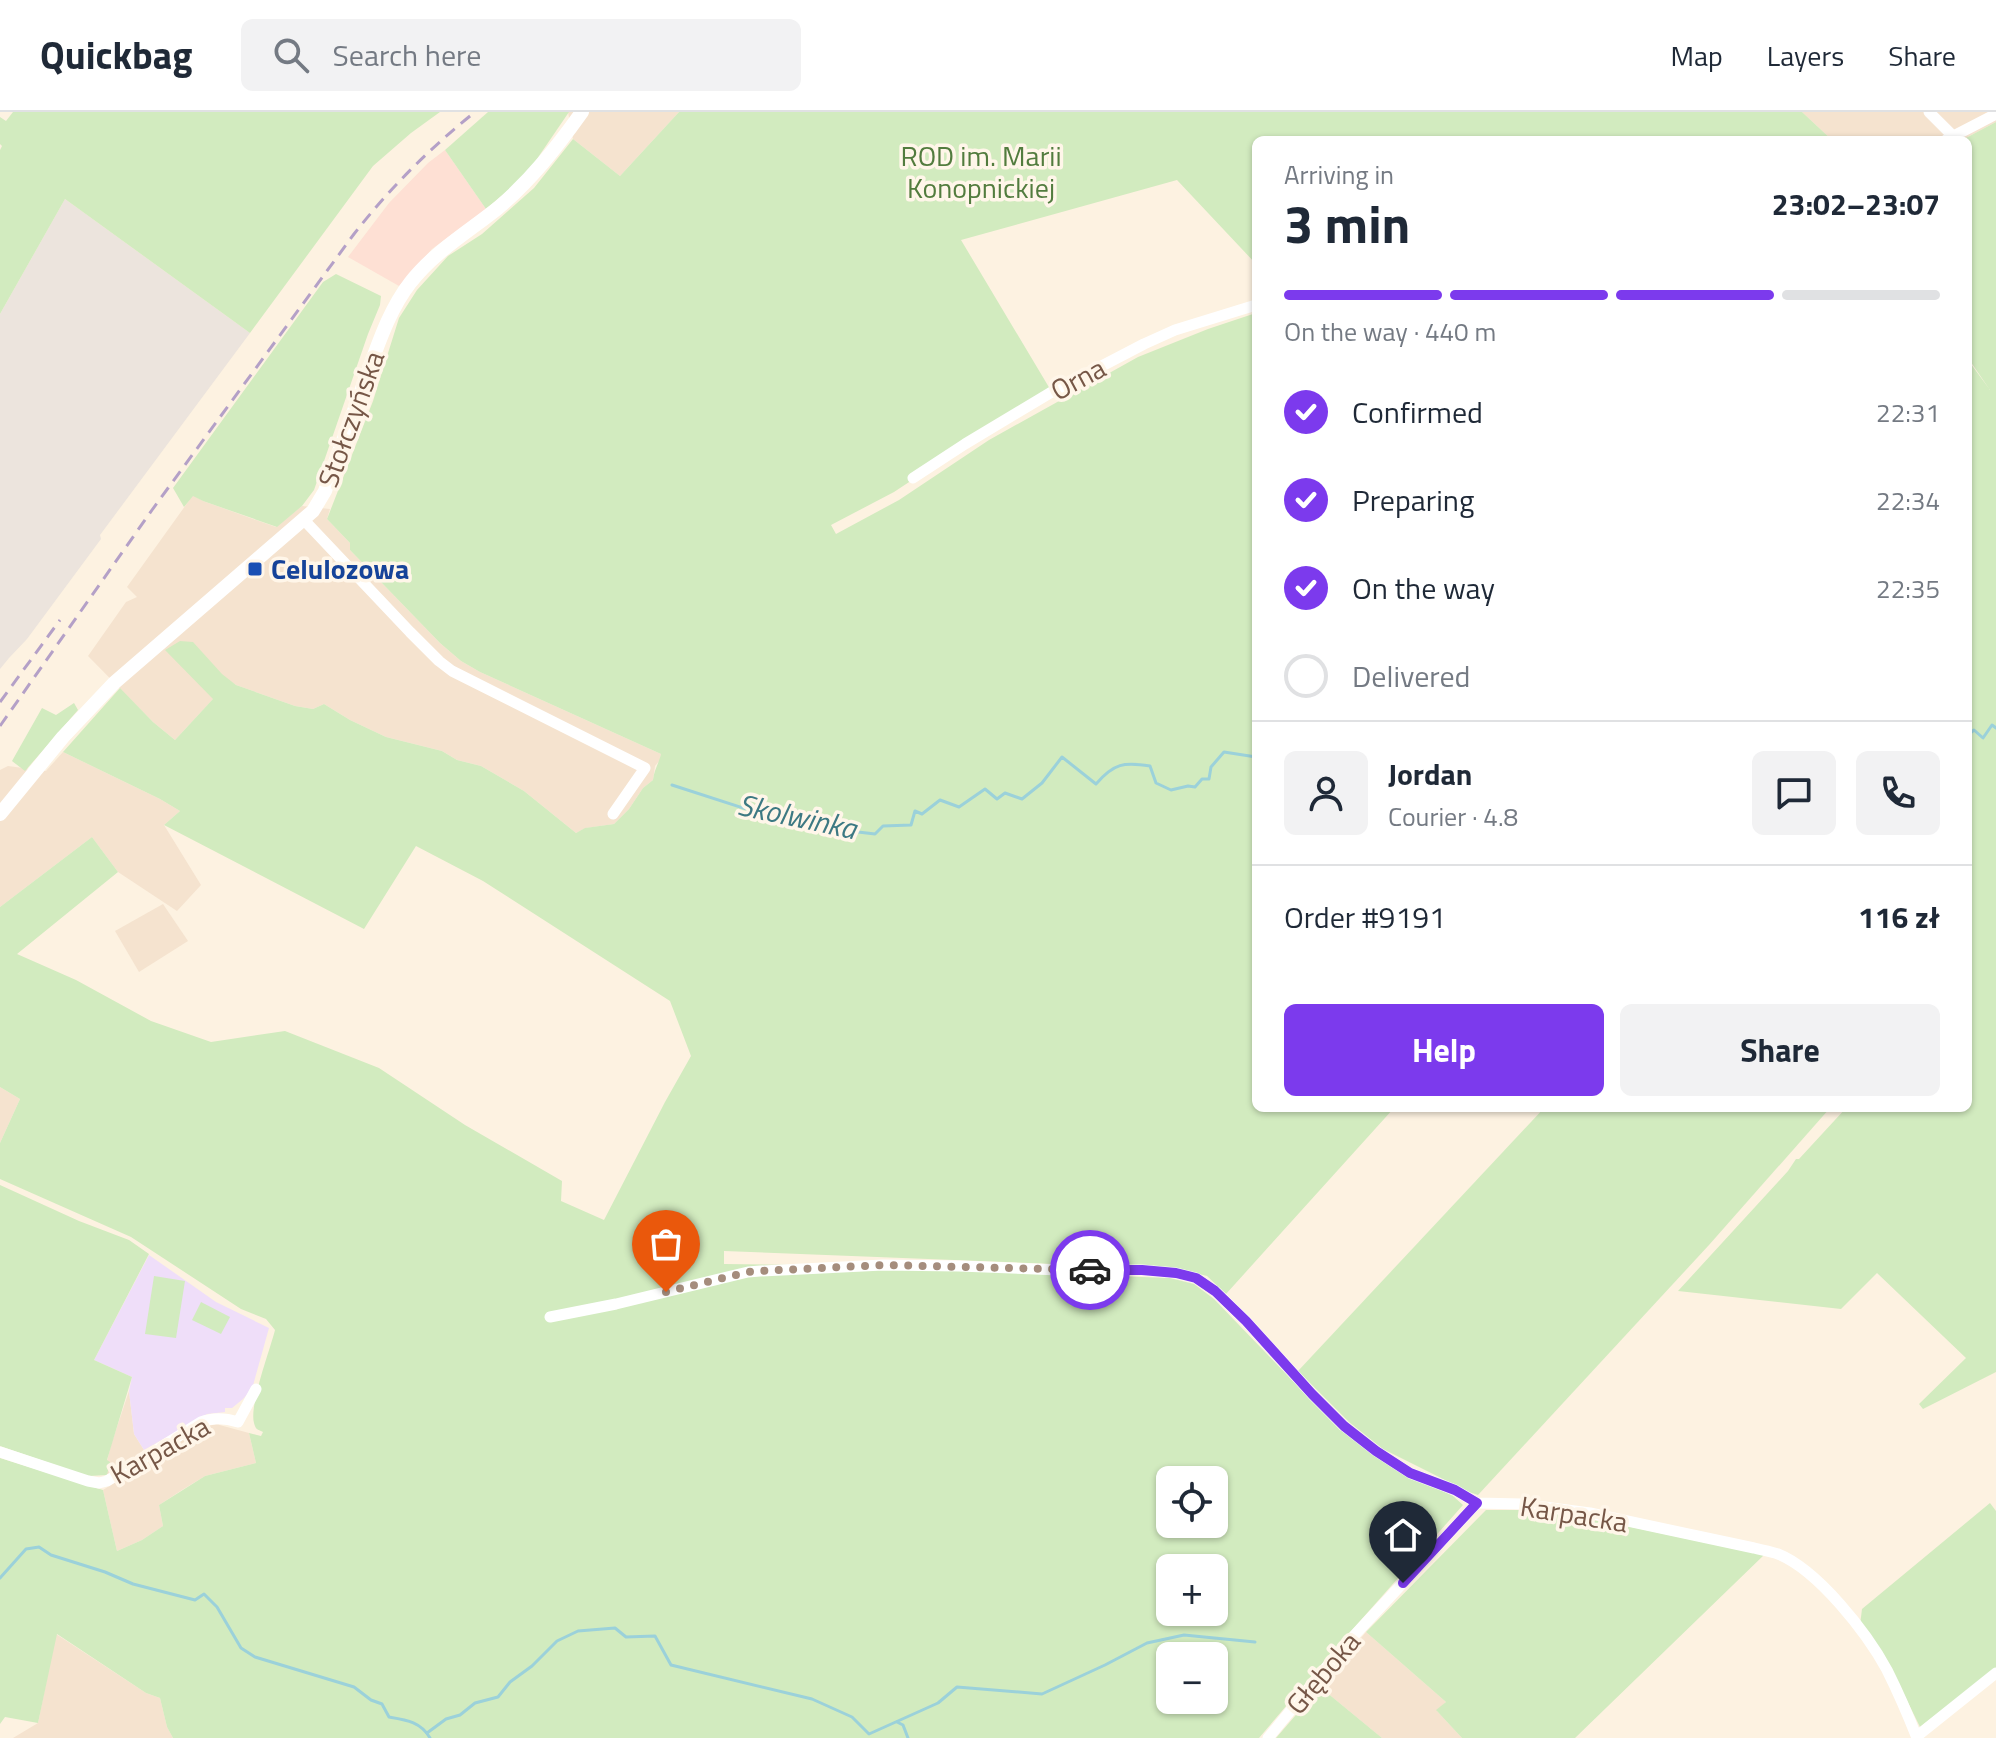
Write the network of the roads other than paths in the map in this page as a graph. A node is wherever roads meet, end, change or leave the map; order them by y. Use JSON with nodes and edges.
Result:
{"nodes":[{"id":1,"x":582,"y":112,"type":"edge"},
{"id":2,"x":1929,"y":112,"type":"edge"},
{"id":3,"x":1996,"y":114,"type":"edge"},
{"id":4,"x":1947,"y":136,"type":"edge"},
{"id":5,"x":1953,"y":136,"type":"edge"},
{"id":6,"x":1252,"y":306,"type":"edge"},
{"id":7,"x":913,"y":478,"type":"dead end"},
{"id":8,"x":304,"y":520,"type":"junction"},
{"id":9,"x":0,"y":814,"type":"edge"},
{"id":10,"x":613,"y":814,"type":"dead end"},
{"id":11,"x":550,"y":1317,"type":"dead end"},
{"id":12,"x":256,"y":1389,"type":"dead end"},
{"id":13,"x":0,"y":1452,"type":"edge"},
{"id":14,"x":1477,"y":1503,"type":"junction"},
{"id":15,"x":1996,"y":1673,"type":"edge"},
{"id":16,"x":1916,"y":1736,"type":"edge"},
{"id":17,"x":1268,"y":1738,"type":"edge"}],
"edges":[{"from":1,"to":8,"type":"street","name":"Stołczyńska"},
{"from":2,"to":4,"type":"street"},
{"from":3,"to":5,"type":"street"},
{"from":6,"to":7,"type":"street","name":"Orna"},
{"from":8,"to":9,"type":"street","name":"Stołczyńska"},
{"from":8,"to":10,"type":"street"},
{"from":11,"to":14,"type":"street","name":"Karpacka"},
{"from":12,"to":13,"type":"street","name":"Karpacka"},
{"from":14,"to":16,"type":"street","name":"Karpacka"},
{"from":14,"to":17,"type":"street","name":"Głęboka"},
{"from":15,"to":16,"type":"street"}]}
